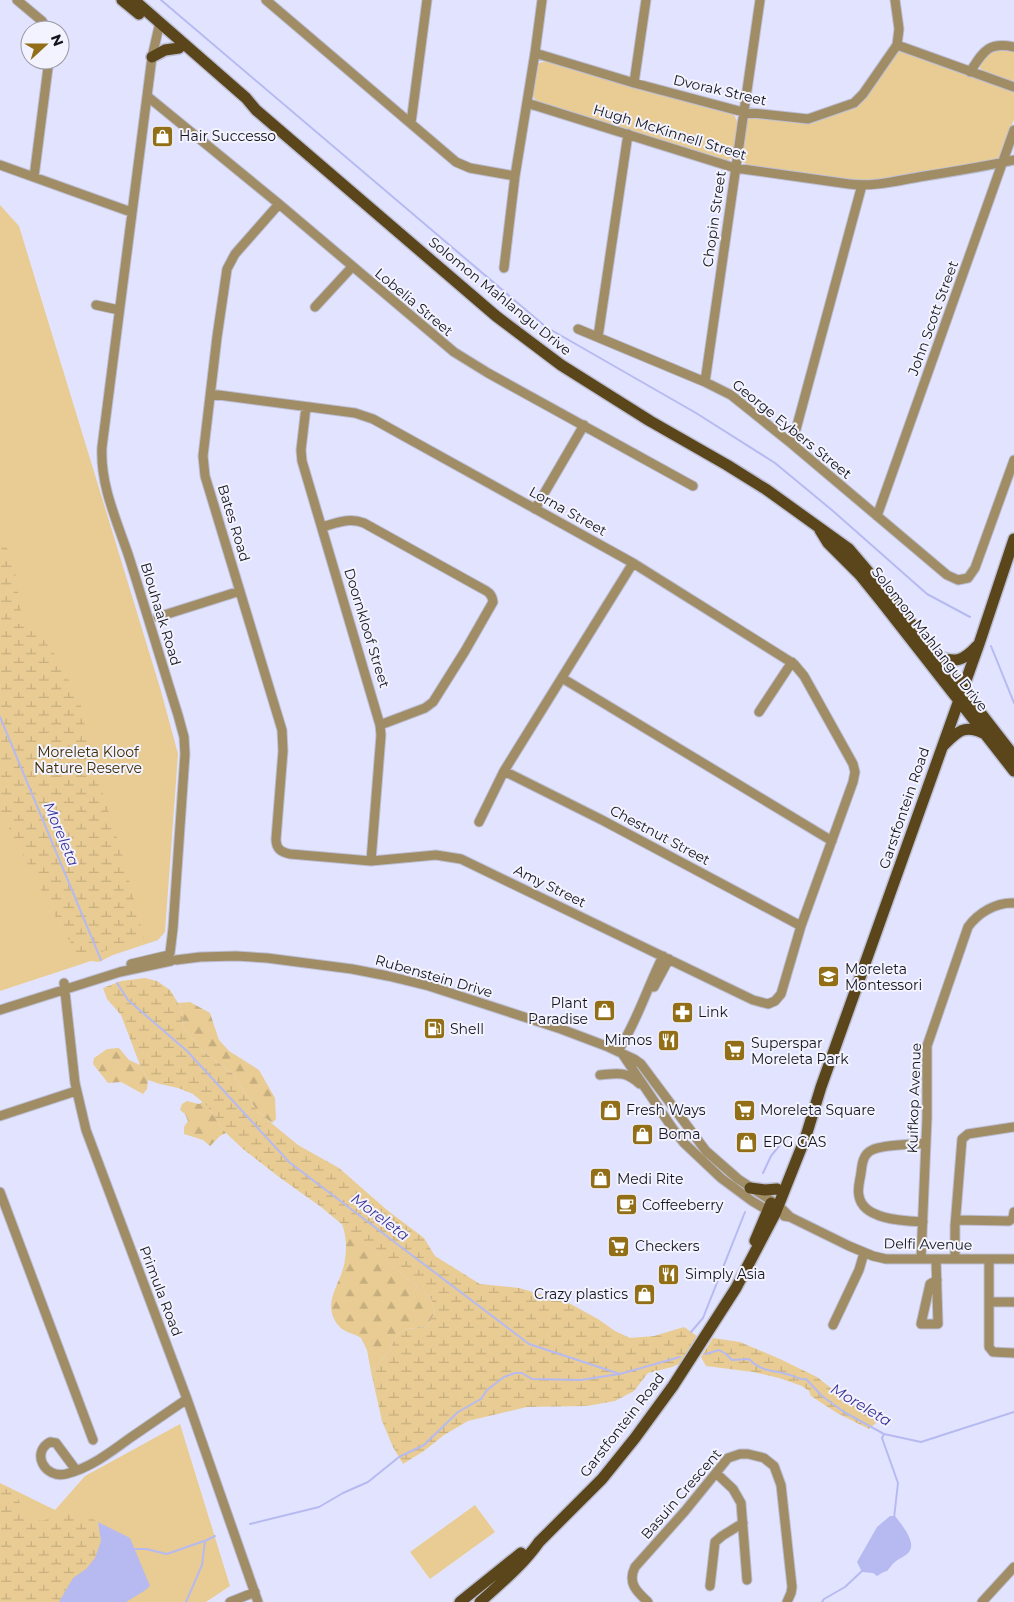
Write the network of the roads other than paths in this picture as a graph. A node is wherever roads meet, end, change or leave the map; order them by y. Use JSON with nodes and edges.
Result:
{"nodes":[{"id":1,"x":17,"y":0,"type":"edge"},
{"id":2,"x":122,"y":0,"type":"edge"},
{"id":3,"x":134,"y":0,"type":"edge"},
{"id":4,"x":266,"y":0,"type":"edge"},
{"id":5,"x":427,"y":0,"type":"edge"},
{"id":6,"x":542,"y":0,"type":"edge"},
{"id":7,"x":646,"y":0,"type":"edge"},
{"id":8,"x":760,"y":0,"type":"edge"},
{"id":9,"x":895,"y":0,"type":"edge"},
{"id":10,"x":40,"y":20,"type":"edge"},
{"id":11,"x":159,"y":25,"type":"junction"},
{"id":12,"x":897,"y":45,"type":"junction"},
{"id":13,"x":179,"y":48,"type":"junction"},
{"id":14,"x":1014,"y":48,"type":"edge"},
{"id":15,"x":535,"y":53,"type":"junction"},
{"id":16,"x":152,"y":57,"type":"junction"},
{"id":17,"x":48,"y":70,"type":"edge"},
{"id":18,"x":970,"y":72,"type":"junction"},
{"id":19,"x":634,"y":83,"type":"junction"},
{"id":20,"x":1014,"y":87,"type":"edge"},
{"id":21,"x":147,"y":96,"type":"junction"},
{"id":22,"x":527,"y":103,"type":"junction"},
{"id":23,"x":256,"y":110,"type":"junction"},
{"id":24,"x":743,"y":112,"type":"junction"},
{"id":25,"x":410,"y":123,"type":"junction"},
{"id":26,"x":1014,"y":130,"type":"edge"},
{"id":27,"x":628,"y":134,"type":"junction"},
{"id":28,"x":1014,"y":160,"type":"edge"},
{"id":29,"x":1003,"y":162,"type":"junction"},
{"id":30,"x":0,"y":165,"type":"edge"},
{"id":31,"x":735,"y":168,"type":"junction"},
{"id":32,"x":515,"y":176,"type":"junction"},
{"id":33,"x":34,"y":177,"type":"junction"},
{"id":34,"x":862,"y":185,"type":"junction"},
{"id":35,"x":279,"y":204,"type":"junction"},
{"id":36,"x":131,"y":212,"type":"junction"},
{"id":37,"x":352,"y":267,"type":"junction"},
{"id":38,"x":504,"y":268,"type":"dead end"},
{"id":39,"x":96,"y":305,"type":"dead end"},
{"id":40,"x":315,"y":307,"type":"dead end"},
{"id":41,"x":119,"y":310,"type":"junction"},
{"id":42,"x":578,"y":329,"type":"dead end"},
{"id":43,"x":598,"y":337,"type":"junction"},
{"id":44,"x":704,"y":382,"type":"junction"},
{"id":45,"x":210,"y":394,"type":"junction"},
{"id":46,"x":306,"y":407,"type":"junction"},
{"id":47,"x":584,"y":426,"type":"junction"},
{"id":48,"x":792,"y":444,"type":"junction"},
{"id":49,"x":1014,"y":460,"type":"edge"},
{"id":50,"x":693,"y":486,"type":"dead end"},
{"id":51,"x":535,"y":509,"type":"junction"},
{"id":52,"x":876,"y":516,"type":"junction"},
{"id":53,"x":322,"y":527,"type":"junction"},
{"id":54,"x":819,"y":528,"type":"junction"},
{"id":55,"x":1014,"y":539,"type":"edge"},
{"id":56,"x":634,"y":563,"type":"junction"},
{"id":57,"x":240,"y":591,"type":"junction"},
{"id":58,"x":158,"y":617,"type":"dead end"},
{"id":59,"x":979,"y":644,"type":"junction"},
{"id":60,"x":937,"y":656,"type":"junction"},
{"id":61,"x":792,"y":662,"type":"junction"},
{"id":62,"x":562,"y":678,"type":"junction"},
{"id":63,"x":962,"y":689,"type":"junction"},
{"id":64,"x":958,"y":700,"type":"junction"},
{"id":65,"x":759,"y":712,"type":"dead end"},
{"id":66,"x":380,"y":725,"type":"junction"},
{"id":67,"x":985,"y":734,"type":"junction"},
{"id":68,"x":940,"y":749,"type":"junction"},
{"id":69,"x":1014,"y":756,"type":"edge"},
{"id":70,"x":504,"y":771,"type":"junction"},
{"id":71,"x":1014,"y":771,"type":"edge"},
{"id":72,"x":479,"y":822,"type":"dead end"},
{"id":73,"x":832,"y":841,"type":"junction"},
{"id":74,"x":290,"y":854,"type":"joint"},
{"id":75,"x":371,"y":861,"type":"junction"},
{"id":76,"x":1014,"y":903,"type":"edge"},
{"id":77,"x":802,"y":926,"type":"junction"},
{"id":78,"x":173,"y":956,"type":"junction"},
{"id":79,"x":666,"y":958,"type":"junction"},
{"id":80,"x":65,"y":986,"type":"junction"},
{"id":81,"x":0,"y":1005,"type":"edge"},
{"id":82,"x":0,"y":1010,"type":"edge"},
{"id":83,"x":621,"y":1053,"type":"junction"},
{"id":84,"x":600,"y":1075,"type":"dead end"},
{"id":85,"x":821,"y":1087,"type":"junction"},
{"id":86,"x":648,"y":1090,"type":"junction"},
{"id":87,"x":76,"y":1091,"type":"junction"},
{"id":88,"x":0,"y":1116,"type":"edge"},
{"id":89,"x":1014,"y":1127,"type":"edge"},
{"id":90,"x":926,"y":1143,"type":"junction"},
{"id":91,"x":750,"y":1188,"type":"junction"},
{"id":92,"x":777,"y":1189,"type":"junction"},
{"id":93,"x":0,"y":1192,"type":"edge"},
{"id":94,"x":773,"y":1208,"type":"junction"},
{"id":95,"x":1014,"y":1212,"type":"edge"},
{"id":96,"x":956,"y":1220,"type":"junction"},
{"id":97,"x":923,"y":1222,"type":"junction"},
{"id":98,"x":864,"y":1253,"type":"junction"},
{"id":99,"x":922,"y":1259,"type":"junction"},
{"id":100,"x":936,"y":1259,"type":"junction"},
{"id":101,"x":955,"y":1259,"type":"junction"},
{"id":102,"x":989,"y":1259,"type":"junction"},
{"id":103,"x":1014,"y":1259,"type":"edge"},
{"id":104,"x":937,"y":1280,"type":"junction"},
{"id":105,"x":990,"y":1302,"type":"junction"},
{"id":106,"x":1014,"y":1302,"type":"edge"},
{"id":107,"x":833,"y":1325,"type":"dead end"},
{"id":108,"x":1014,"y":1353,"type":"edge"},
{"id":109,"x":187,"y":1399,"type":"junction"},
{"id":110,"x":93,"y":1440,"type":"dead end"},
{"id":111,"x":76,"y":1470,"type":"dead end"},
{"id":112,"x":716,"y":1473,"type":"junction"},
{"id":113,"x":743,"y":1523,"type":"junction"},
{"id":114,"x":728,"y":1532,"type":"junction"},
{"id":115,"x":744,"y":1536,"type":"junction"},
{"id":116,"x":539,"y":1542,"type":"junction"},
{"id":117,"x":1014,"y":1567,"type":"edge"},
{"id":118,"x":748,"y":1580,"type":"dead end"},
{"id":119,"x":710,"y":1586,"type":"dead end"},
{"id":120,"x":255,"y":1599,"type":"edge"},
{"id":121,"x":230,"y":1602,"type":"edge"},
{"id":122,"x":460,"y":1602,"type":"edge"},
{"id":123,"x":480,"y":1602,"type":"edge"},
{"id":124,"x":648,"y":1602,"type":"edge"},
{"id":125,"x":787,"y":1602,"type":"edge"},
{"id":126,"x":982,"y":1602,"type":"edge"}],
"edges":[{"from":1,"to":10,"type":"street"},
{"from":2,"to":11,"type":"main road","name":"Solomon Mahlangu Drive"},
{"from":3,"to":11,"type":"main road","name":"Solomon Mahlangu Drive"},
{"from":4,"to":25,"type":"street"},
{"from":5,"to":25,"type":"street"},
{"from":6,"to":15,"type":"street"},
{"from":7,"to":19,"type":"street"},
{"from":8,"to":24,"type":"street","name":"Chopin Street"},
{"from":9,"to":12,"type":"street"},
{"from":11,"to":13,"type":"main road","name":"Solomon Mahlangu Drive"},
{"from":11,"to":16,"type":"street","name":"Blouhaak Road"},
{"from":11,"to":23,"type":"main road","name":"Solomon Mahlangu Drive"},
{"from":12,"to":18,"type":"street"},
{"from":12,"to":24,"type":"street","name":"Dvorak Street"},
{"from":13,"to":16,"type":"main road"},
{"from":13,"to":23,"type":"main road","name":"Solomon Mahlangu Drive"},
{"from":14,"to":18,"type":"street"},
{"from":15,"to":19,"type":"street","name":"Dvorak Street"},
{"from":15,"to":22,"type":"street"},
{"from":16,"to":21,"type":"street","name":"Blouhaak Road"},
{"from":17,"to":33,"type":"street"},
{"from":18,"to":20,"type":"street"},
{"from":19,"to":24,"type":"street","name":"Dvorak Street"},
{"from":21,"to":35,"type":"street","name":"Lobelia Street"},
{"from":21,"to":36,"type":"street","name":"Blouhaak Road"},
{"from":22,"to":27,"type":"street","name":"Hugh McKinnell Street"},
{"from":22,"to":32,"type":"street"},
{"from":23,"to":54,"type":"main road","name":"Solomon Mahlangu Drive"},
{"from":24,"to":31,"type":"street","name":"Chopin Street"},
{"from":25,"to":32,"type":"street"},
{"from":26,"to":29,"type":"street","name":"John Scott Street"},
{"from":27,"to":31,"type":"street","name":"Hugh McKinnell Street"},
{"from":27,"to":43,"type":"street"},
{"from":28,"to":29,"type":"street","name":"Hugh McKinnell Street"},
{"from":29,"to":34,"type":"street","name":"Hugh McKinnell Street"},
{"from":29,"to":52,"type":"street","name":"John Scott Street"},
{"from":30,"to":33,"type":"street"},
{"from":31,"to":34,"type":"street","name":"Hugh McKinnell Street"},
{"from":31,"to":44,"type":"street","name":"Chopin Street"},
{"from":32,"to":38,"type":"street"},
{"from":33,"to":36,"type":"street"},
{"from":34,"to":48,"type":"street"},
{"from":35,"to":37,"type":"street","name":"Lobelia Street"},
{"from":35,"to":45,"type":"street","name":"Bates Road"},
{"from":36,"to":41,"type":"street","name":"Blouhaak Road"},
{"from":37,"to":40,"type":"street"},
{"from":37,"to":47,"type":"street","name":"Lobelia Street"},
{"from":39,"to":41,"type":"street"},
{"from":41,"to":78,"type":"street","name":"Blouhaak Road"},
{"from":42,"to":43,"type":"street","name":"George Eybers Street"},
{"from":43,"to":44,"type":"street","name":"George Eybers Street"},
{"from":44,"to":48,"type":"street","name":"George Eybers Street"},
{"from":45,"to":46,"type":"street","name":"Lorna Street"},
{"from":45,"to":57,"type":"street","name":"Bates Road"},
{"from":46,"to":51,"type":"street","name":"Lorna Street"},
{"from":46,"to":53,"type":"street","name":"Doornkloof Street"},
{"from":47,"to":50,"type":"street","name":"Lobelia Street"},
{"from":47,"to":51,"type":"street"},
{"from":48,"to":52,"type":"street","name":"George Eybers Street"},
{"from":49,"to":52,"type":"street","name":"George Eybers Street"},
{"from":51,"to":56,"type":"street","name":"Lorna Street"},
{"from":53,"to":66,"type":"street","name":"Doornkloof Street"},
{"from":53,"to":66,"type":"street"},
{"from":54,"to":60,"type":"main road","name":"Solomon Mahlangu Drive"},
{"from":54,"to":64,"type":"main road","name":"Solomon Mahlangu Drive"},
{"from":55,"to":59,"type":"main road","name":"Garstfontein Road"},
{"from":56,"to":61,"type":"street","name":"Lorna Street"},
{"from":56,"to":62,"type":"street"},
{"from":57,"to":58,"type":"street"},
{"from":57,"to":74,"type":"street","name":"Bates Road"},
{"from":59,"to":60,"type":"main road"},
{"from":59,"to":63,"type":"main road","name":"Garstfontein Road"},
{"from":60,"to":63,"type":"main road","name":"Solomon Mahlangu Drive"},
{"from":61,"to":65,"type":"street"},
{"from":61,"to":73,"type":"street","name":"Lorna Street"},
{"from":62,"to":70,"type":"street"},
{"from":62,"to":73,"type":"street"},
{"from":63,"to":64,"type":"main road","name":"Garstfontein Road"},
{"from":63,"to":69,"type":"main road","name":"Solomon Mahlangu Drive"},
{"from":64,"to":67,"type":"main road","name":"Solomon Mahlangu Drive"},
{"from":64,"to":68,"type":"main road","name":"Garstfontein Road"},
{"from":66,"to":75,"type":"street","name":"Doornkloof Street"},
{"from":67,"to":68,"type":"main road"},
{"from":67,"to":71,"type":"main road","name":"Solomon Mahlangu Drive"},
{"from":68,"to":85,"type":"main road","name":"Garstfontein Road"},
{"from":70,"to":72,"type":"street"},
{"from":70,"to":77,"type":"street","name":"Chestnut Street"},
{"from":73,"to":77,"type":"street"},
{"from":74,"to":75,"type":"street","name":"Amy Street"},
{"from":75,"to":79,"type":"street","name":"Amy Street"},
{"from":76,"to":90,"type":"street","name":"Kuifkop Avenue"},
{"from":77,"to":79,"type":"street","name":"Amy Street"},
{"from":78,"to":80,"type":"street","name":"Rubenstein Drive"},
{"from":78,"to":83,"type":"street","name":"Rubenstein Drive"},
{"from":79,"to":83,"type":"street"},
{"from":80,"to":81,"type":"street","name":"Rubenstein Drive"},
{"from":80,"to":82,"type":"street","name":"Rubenstein Drive"},
{"from":80,"to":87,"type":"street","name":"Primula Road"},
{"from":83,"to":86,"type":"street"},
{"from":83,"to":91,"type":"street","name":"Rubenstein Drive"},
{"from":84,"to":86,"type":"street"},
{"from":85,"to":92,"type":"main road","name":"Garstfontein Road"},
{"from":85,"to":94,"type":"main road","name":"Garstfontein Road"},
{"from":86,"to":94,"type":"street"},
{"from":87,"to":88,"type":"street"},
{"from":87,"to":109,"type":"street","name":"Primula Road"},
{"from":89,"to":96,"type":"street"},
{"from":90,"to":97,"type":"street","name":"Kuifkop Avenue"},
{"from":90,"to":97,"type":"street"},
{"from":91,"to":92,"type":"main road"},
{"from":91,"to":94,"type":"street","name":"Rubenstein Drive"},
{"from":92,"to":94,"type":"main road","name":"Garstfontein Road"},
{"from":93,"to":110,"type":"street"},
{"from":94,"to":98,"type":"street","name":"Delfi Avenue"},
{"from":94,"to":116,"type":"main road","name":"Garstfontein Road"},
{"from":95,"to":96,"type":"street"},
{"from":96,"to":101,"type":"street"},
{"from":97,"to":99,"type":"street","name":"Kuifkop Avenue"},
{"from":98,"to":99,"type":"street","name":"Delfi Avenue"},
{"from":98,"to":107,"type":"street"},
{"from":99,"to":100,"type":"street","name":"Delfi Avenue"},
{"from":100,"to":101,"type":"street","name":"Delfi Avenue"},
{"from":100,"to":104,"type":"street"},
{"from":101,"to":102,"type":"street","name":"Delfi Avenue"},
{"from":102,"to":103,"type":"street","name":"Delfi Avenue"},
{"from":102,"to":105,"type":"street"},
{"from":104,"to":104,"type":"street"},
{"from":105,"to":106,"type":"street"},
{"from":105,"to":108,"type":"street"},
{"from":109,"to":111,"type":"street"},
{"from":109,"to":120,"type":"street","name":"Primula Road"},
{"from":112,"to":113,"type":"street"},
{"from":112,"to":124,"type":"street","name":"Basuin Crescent"},
{"from":112,"to":125,"type":"street","name":"Basuin Crescent"},
{"from":113,"to":114,"type":"street"},
{"from":113,"to":115,"type":"street"},
{"from":114,"to":115,"type":"street"},
{"from":114,"to":119,"type":"street"},
{"from":115,"to":118,"type":"street"},
{"from":116,"to":122,"type":"main road","name":"Garstfontein Road"},
{"from":116,"to":123,"type":"main road","name":"Garstfontein Road"},
{"from":117,"to":126,"type":"street"},
{"from":120,"to":121,"type":"street"}]}
